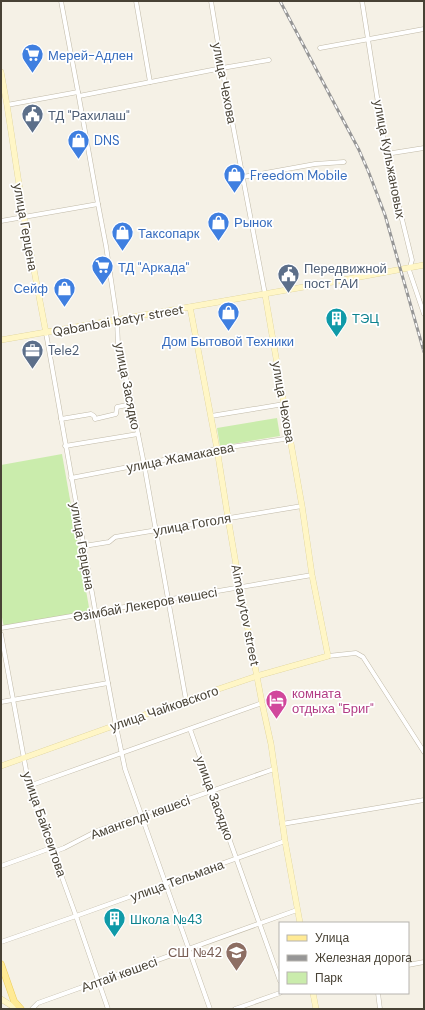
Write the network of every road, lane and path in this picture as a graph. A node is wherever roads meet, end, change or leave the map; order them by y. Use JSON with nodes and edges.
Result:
{"nodes":[{"id":1,"x":61,"y":1,"type":"edge"},
{"id":2,"x":136,"y":1,"type":"edge"},
{"id":3,"x":211,"y":1,"type":"edge"},
{"id":4,"x":362,"y":1,"type":"edge"},
{"id":5,"x":424,"y":29,"type":"edge"},
{"id":6,"x":369,"y":39,"type":"junction"},
{"id":7,"x":320,"y":48,"type":"dead end"},
{"id":8,"x":269,"y":60,"type":"dead end"},
{"id":9,"x":222,"y":68,"type":"junction"},
{"id":10,"x":1,"y":72,"type":"edge"},
{"id":11,"x":150,"y":82,"type":"junction"},
{"id":12,"x":78,"y":94,"type":"junction"},
{"id":13,"x":4,"y":105,"type":"edge"},
{"id":14,"x":424,"y":148,"type":"edge"},
{"id":15,"x":386,"y":154,"type":"junction"},
{"id":16,"x":344,"y":162,"type":"dead end"},
{"id":17,"x":243,"y":177,"type":"junction"},
{"id":18,"x":98,"y":204,"type":"junction"},
{"id":19,"x":24,"y":217,"type":"junction"},
{"id":20,"x":1,"y":221,"type":"edge"},
{"id":21,"x":424,"y":265,"type":"edge"},
{"id":22,"x":410,"y":267,"type":"junction"},
{"id":23,"x":265,"y":294,"type":"junction"},
{"id":24,"x":190,"y":307,"type":"junction"},
{"id":25,"x":424,"y":314,"type":"edge"},
{"id":26,"x":117,"y":320,"type":"junction"},
{"id":27,"x":46,"y":333,"type":"junction"},
{"id":28,"x":1,"y":340,"type":"edge"},
{"id":29,"x":132,"y":404,"type":"junction"},
{"id":30,"x":284,"y":404,"type":"junction"},
{"id":31,"x":211,"y":416,"type":"junction"},
{"id":32,"x":61,"y":419,"type":"junction"},
{"id":33,"x":138,"y":434,"type":"junction"},
{"id":34,"x":290,"y":438,"type":"junction"},
{"id":35,"x":65,"y":446,"type":"junction"},
{"id":36,"x":217,"y":449,"type":"junction"},
{"id":37,"x":144,"y":464,"type":"junction"},
{"id":38,"x":71,"y":478,"type":"junction"},
{"id":39,"x":302,"y":506,"type":"junction"},
{"id":40,"x":228,"y":518,"type":"junction"},
{"id":41,"x":156,"y":530,"type":"junction"},
{"id":42,"x":84,"y":546,"type":"junction"},
{"id":43,"x":312,"y":575,"type":"junction"},
{"id":44,"x":240,"y":588,"type":"junction"},
{"id":45,"x":168,"y":600,"type":"junction"},
{"id":46,"x":95,"y":612,"type":"junction"},
{"id":47,"x":1,"y":628,"type":"edge"},
{"id":48,"x":1,"y":634,"type":"edge"},
{"id":49,"x":328,"y":656,"type":"junction"},
{"id":50,"x":257,"y":676,"type":"junction"},
{"id":51,"x":108,"y":683,"type":"junction"},
{"id":52,"x":12,"y":700,"type":"junction"},
{"id":53,"x":186,"y":700,"type":"junction"},
{"id":54,"x":1,"y":702,"type":"edge"},
{"id":55,"x":262,"y":704,"type":"junction"},
{"id":56,"x":116,"y":726,"type":"junction"},
{"id":57,"x":190,"y":729,"type":"junction"},
{"id":58,"x":424,"y":752,"type":"edge"},
{"id":59,"x":122,"y":753,"type":"junction"},
{"id":60,"x":23,"y":758,"type":"junction"},
{"id":61,"x":1,"y":766,"type":"edge"},
{"id":62,"x":274,"y":769,"type":"junction"},
{"id":63,"x":29,"y":786,"type":"junction"},
{"id":64,"x":212,"y":791,"type":"junction"},
{"id":65,"x":424,"y":800,"type":"edge"},
{"id":66,"x":142,"y":815,"type":"junction"},
{"id":67,"x":282,"y":824,"type":"junction"},
{"id":68,"x":285,"y":841,"type":"junction"},
{"id":69,"x":51,"y":848,"type":"junction"},
{"id":70,"x":53,"y":852,"type":"junction"},
{"id":71,"x":237,"y":858,"type":"junction"},
{"id":72,"x":1,"y":866,"type":"edge"},
{"id":73,"x":166,"y":884,"type":"junction"},
{"id":74,"x":297,"y":910,"type":"junction"},
{"id":75,"x":76,"y":916,"type":"junction"},
{"id":76,"x":300,"y":922,"type":"edge"},
{"id":77,"x":260,"y":924,"type":"junction"},
{"id":78,"x":1,"y":942,"type":"edge"},
{"id":79,"x":190,"y":949,"type":"junction"},
{"id":80,"x":424,"y":962,"type":"edge"},
{"id":81,"x":1,"y":964,"type":"edge"},
{"id":82,"x":409,"y":965,"type":"edge"},
{"id":83,"x":279,"y":978,"type":"edge"},
{"id":84,"x":98,"y":981,"type":"junction"},
{"id":85,"x":279,"y":993,"type":"edge"},
{"id":86,"x":312,"y":994,"type":"edge"},
{"id":87,"x":378,"y":994,"type":"edge"},
{"id":88,"x":1,"y":999,"type":"edge"},
{"id":89,"x":17,"y":1009,"type":"edge"},
{"id":90,"x":21,"y":1009,"type":"edge"},
{"id":91,"x":32,"y":1009,"type":"edge"},
{"id":92,"x":108,"y":1009,"type":"edge"},
{"id":93,"x":210,"y":1009,"type":"edge"},
{"id":94,"x":234,"y":1009,"type":"edge"},
{"id":95,"x":316,"y":1009,"type":"edge"},
{"id":96,"x":380,"y":1009,"type":"edge"}],
"edges":[{"from":1,"to":12,"type":"street","name":"улица Засядко"},
{"from":2,"to":11,"type":"street"},
{"from":3,"to":9,"type":"street","name":"улица Чехова"},
{"from":4,"to":6,"type":"street","name":"улица Кульжановых"},
{"from":5,"to":6,"type":"street"},
{"from":6,"to":7,"type":"street"},
{"from":6,"to":15,"type":"street","name":"улица Кульжановых"},
{"from":8,"to":9,"type":"street"},
{"from":9,"to":11,"type":"street"},
{"from":9,"to":17,"type":"street","name":"улица Чехова"},
{"from":10,"to":13,"type":"street","name":"улица Герцена"},
{"from":11,"to":12,"type":"street"},
{"from":12,"to":13,"type":"street"},
{"from":12,"to":18,"type":"street","name":"улица Засядко"},
{"from":13,"to":19,"type":"street","name":"улица Герцена"},
{"from":14,"to":15,"type":"street"},
{"from":15,"to":22,"type":"street","name":"улица Кульжановых"},
{"from":16,"to":17,"type":"street"},
{"from":17,"to":23,"type":"street","name":"улица Чехова"},
{"from":18,"to":19,"type":"street"},
{"from":18,"to":26,"type":"street","name":"улица Засядко"},
{"from":19,"to":20,"type":"street"},
{"from":19,"to":27,"type":"street","name":"улица Герцена"},
{"from":21,"to":22,"type":"street"},
{"from":22,"to":23,"type":"street"},
{"from":22,"to":25,"type":"street","name":"улица Кульжановых"},
{"from":23,"to":24,"type":"street","name":"Qabanbai batyr street"},
{"from":23,"to":30,"type":"street","name":"улица Чехова"},
{"from":24,"to":26,"type":"street","name":"Qabanbai batyr street"},
{"from":24,"to":31,"type":"street","name":"Aimauytov street"},
{"from":26,"to":27,"type":"street","name":"Qabanbai batyr street"},
{"from":26,"to":29,"type":"street","name":"улица Засядко"},
{"from":27,"to":28,"type":"street","name":"Qabanbai batyr street"},
{"from":27,"to":32,"type":"street","name":"улица Герцена"},
{"from":29,"to":32,"type":"street"},
{"from":29,"to":33,"type":"street","name":"улица Засядко"},
{"from":30,"to":31,"type":"street"},
{"from":30,"to":34,"type":"street","name":"улица Чехова"},
{"from":31,"to":36,"type":"street","name":"Aimauytov street"},
{"from":32,"to":35,"type":"street","name":"улица Герцена"},
{"from":33,"to":35,"type":"street"},
{"from":33,"to":37,"type":"street","name":"улица Засядко"},
{"from":34,"to":36,"type":"street","name":"улица Жамакаева"},
{"from":34,"to":39,"type":"street","name":"улица Чехова"},
{"from":35,"to":38,"type":"street","name":"улица Герцена"},
{"from":36,"to":37,"type":"street","name":"улица Жамакаева"},
{"from":36,"to":40,"type":"street","name":"Aimauytov street"},
{"from":37,"to":38,"type":"street","name":"улица Жамакаева"},
{"from":37,"to":41,"type":"street","name":"улица Засядко"},
{"from":38,"to":42,"type":"street","name":"улица Герцена"},
{"from":39,"to":40,"type":"street","name":"улица Гоголя"},
{"from":39,"to":43,"type":"street","name":"улица Чехова"},
{"from":40,"to":41,"type":"street","name":"улица Гоголя"},
{"from":40,"to":44,"type":"street","name":"Aimauytov street"},
{"from":41,"to":42,"type":"street","name":"улица Гоголя"},
{"from":41,"to":45,"type":"street","name":"улица Засядко"},
{"from":42,"to":46,"type":"street","name":"улица Герцена"},
{"from":43,"to":44,"type":"street","name":"Әзімбай Лекеров көшесі"},
{"from":43,"to":49,"type":"street","name":"улица Чехова"},
{"from":44,"to":45,"type":"street","name":"Әзімбай Лекеров көшесі"},
{"from":44,"to":50,"type":"street","name":"Aimauytov street"},
{"from":45,"to":46,"type":"street","name":"Әзімбай Лекеров көшесі"},
{"from":45,"to":53,"type":"street","name":"улица Засядко"},
{"from":46,"to":47,"type":"street","name":"Әзімбай Лекеров көшесі"},
{"from":46,"to":51,"type":"street","name":"улица Герцена"},
{"from":48,"to":52,"type":"street","name":"улица Байсеитова"},
{"from":49,"to":50,"type":"street","name":"улица Чайковского"},
{"from":49,"to":58,"type":"street"},
{"from":50,"to":53,"type":"street","name":"улица Чайковского"},
{"from":50,"to":55,"type":"street","name":"Aimauytov street"},
{"from":51,"to":52,"type":"street"},
{"from":51,"to":56,"type":"street","name":"улица Герцена"},
{"from":52,"to":54,"type":"street"},
{"from":52,"to":60,"type":"street","name":"улица Байсеитова"},
{"from":53,"to":56,"type":"street","name":"улица Чайковского"},
{"from":55,"to":57,"type":"street"},
{"from":55,"to":62,"type":"street","name":"Aimauytov street"},
{"from":56,"to":59,"type":"street","name":"улица Герцена"},
{"from":56,"to":60,"type":"street","name":"улица Чайковского"},
{"from":57,"to":59,"type":"street"},
{"from":57,"to":64,"type":"street","name":"улица Засядко"},
{"from":59,"to":63,"type":"street"},
{"from":59,"to":66,"type":"street","name":"улица Герцена"},
{"from":60,"to":61,"type":"street","name":"улица Чайковского"},
{"from":60,"to":63,"type":"street","name":"улица Байсеитова"},
{"from":62,"to":64,"type":"street","name":"Амангелді көшесі"},
{"from":62,"to":67,"type":"street","name":"Aimauytov street"},
{"from":63,"to":69,"type":"street","name":"улица Байсеитова"},
{"from":64,"to":66,"type":"street","name":"Амангелді көшесі"},
{"from":64,"to":71,"type":"street","name":"улица Засядко"},
{"from":65,"to":67,"type":"street"},
{"from":66,"to":70,"type":"street","name":"Амангелді көшесі"},
{"from":66,"to":73,"type":"street","name":"улица Герцена"},
{"from":67,"to":68,"type":"street","name":"Aimauytov street"},
{"from":68,"to":71,"type":"street","name":"улица Тельмана"},
{"from":68,"to":74,"type":"street","name":"Aimauytov street"},
{"from":69,"to":70,"type":"street","name":"улица Байсеитова"},
{"from":69,"to":72,"type":"street"},
{"from":70,"to":75,"type":"street","name":"улица Байсеитова"},
{"from":71,"to":73,"type":"street","name":"улица Тельмана"},
{"from":71,"to":77,"type":"street","name":"улица Засядко"},
{"from":73,"to":75,"type":"street","name":"улица Тельмана"},
{"from":73,"to":79,"type":"street","name":"улица Герцена"},
{"from":74,"to":76,"type":"street","name":"Aimauytov street"},
{"from":74,"to":77,"type":"street","name":"Алтай көшесі"},
{"from":75,"to":78,"type":"street","name":"улица Тельмана"},
{"from":75,"to":84,"type":"street","name":"улица Байсеитова"},
{"from":77,"to":79,"type":"street","name":"Алтай көшесі"},
{"from":77,"to":83,"type":"street","name":"улица Засядко"},
{"from":79,"to":84,"type":"street","name":"Алтай көшесі"},
{"from":79,"to":93,"type":"street","name":"улица Герцена"},
{"from":80,"to":82,"type":"street"},
{"from":81,"to":90,"type":"main road"},
{"from":84,"to":91,"type":"street","name":"Алтай көшесі"},
{"from":84,"to":92,"type":"street","name":"улица Байсеитова"},
{"from":85,"to":94,"type":"street"},
{"from":86,"to":95,"type":"street"},
{"from":87,"to":96,"type":"street"},
{"from":88,"to":89,"type":"street"}]}
